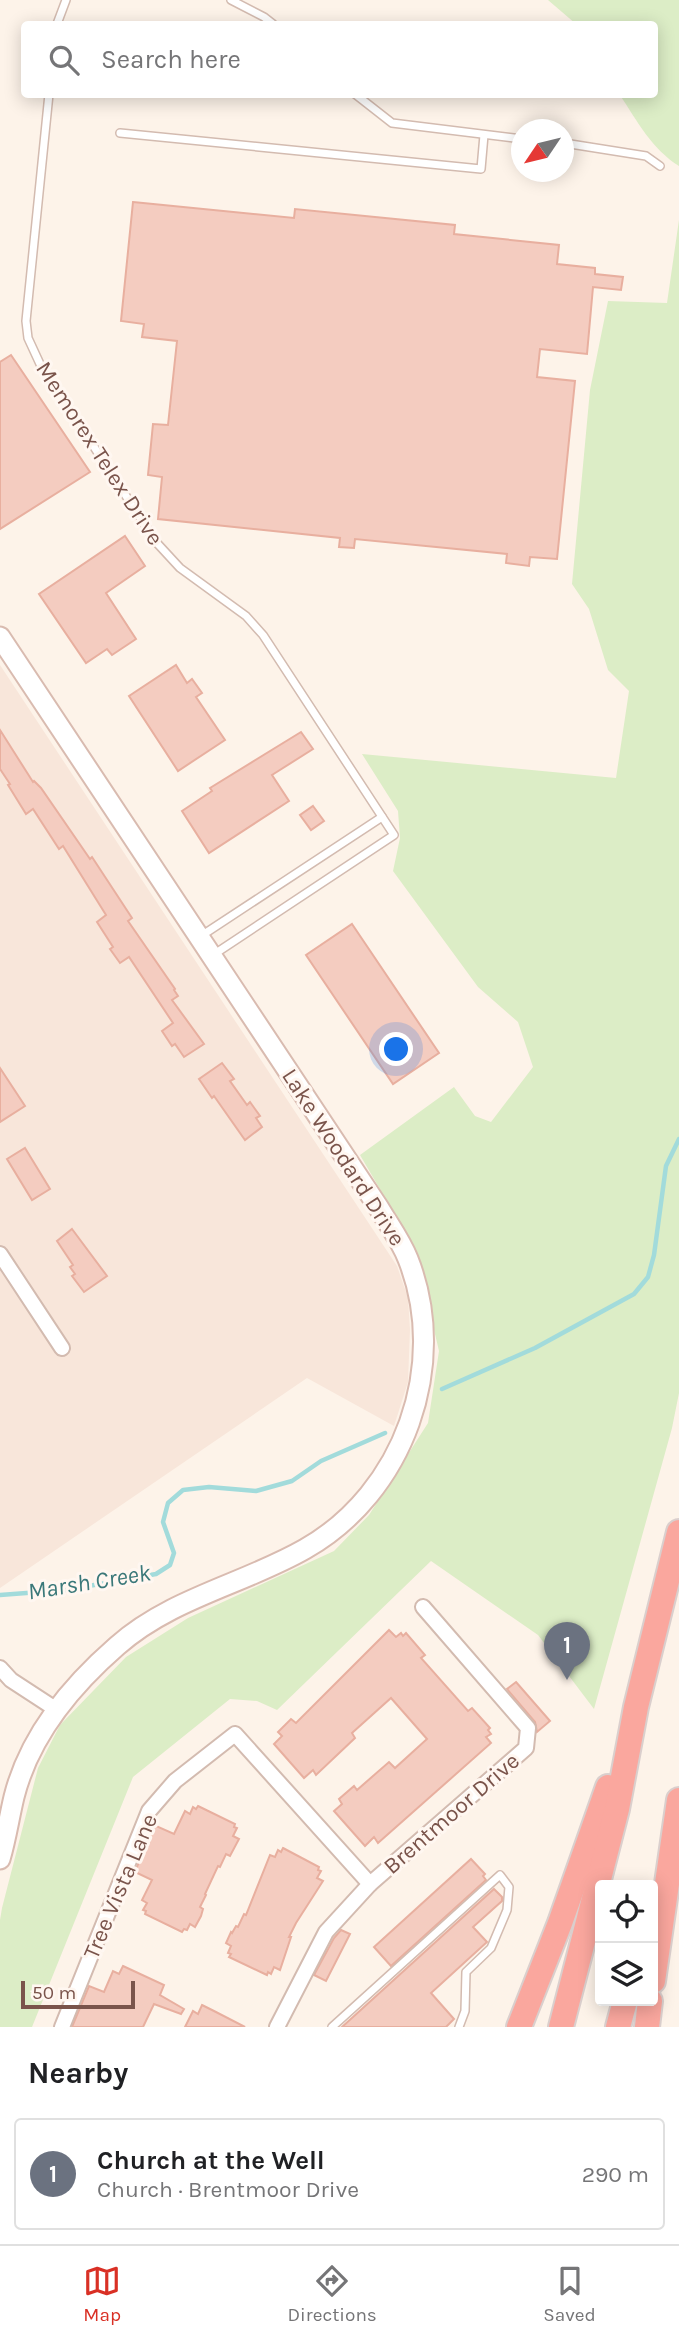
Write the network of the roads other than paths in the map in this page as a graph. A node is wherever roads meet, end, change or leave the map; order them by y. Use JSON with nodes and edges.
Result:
{"nodes":[{"id":1,"x":66,"y":0,"type":"edge"},
{"id":2,"x":231,"y":0,"type":"edge"},
{"id":3,"x":58,"y":21,"type":"edge"},
{"id":4,"x":269,"y":21,"type":"edge"},
{"id":5,"x":49,"y":98,"type":"edge"},
{"id":6,"x":360,"y":98,"type":"edge"},
{"id":7,"x":120,"y":133,"type":"dead end"},
{"id":8,"x":484,"y":135,"type":"junction"},
{"id":9,"x":511,"y":138,"type":"edge"},
{"id":10,"x":574,"y":145,"type":"edge"},
{"id":11,"x":660,"y":166,"type":"dead end"},
{"id":12,"x":0,"y":637,"type":"edge"},
{"id":13,"x":382,"y":817,"type":"junction"},
{"id":14,"x":200,"y":937,"type":"junction"},
{"id":15,"x":212,"y":956,"type":"junction"},
{"id":16,"x":0,"y":1254,"type":"edge"},
{"id":17,"x":62,"y":1348,"type":"dead end"},
{"id":18,"x":679,"y":1532,"type":"edge"},
{"id":19,"x":423,"y":1607,"type":"dead end"},
{"id":20,"x":0,"y":1668,"type":"edge"},
{"id":21,"x":636,"y":1707,"type":"junction"},
{"id":22,"x":57,"y":1710,"type":"junction"},
{"id":23,"x":679,"y":1791,"type":"edge"},
{"id":24,"x":679,"y":1800,"type":"edge"},
{"id":25,"x":0,"y":1859,"type":"edge"},
{"id":26,"x":656,"y":1880,"type":"edge"},
{"id":27,"x":370,"y":1884,"type":"junction"},
{"id":28,"x":658,"y":1946,"type":"edge"},
{"id":29,"x":624,"y":2006,"type":"edge"},
{"id":30,"x":650,"y":2006,"type":"edge"},
{"id":31,"x":62,"y":2027,"type":"edge"},
{"id":32,"x":277,"y":2027,"type":"edge"},
{"id":33,"x":332,"y":2027,"type":"edge"},
{"id":34,"x":459,"y":2027,"type":"edge"},
{"id":35,"x":519,"y":2027,"type":"edge"},
{"id":36,"x":561,"y":2027,"type":"edge"},
{"id":37,"x":618,"y":2027,"type":"edge"},
{"id":38,"x":648,"y":2027,"type":"edge"}],
"edges":[{"from":1,"to":3,"type":"lane"},
{"from":2,"to":4,"type":"lane"},
{"from":5,"to":13,"type":"lane","name":"Memorex Telex Drive"},
{"from":6,"to":8,"type":"lane"},
{"from":7,"to":8,"type":"lane"},
{"from":8,"to":9,"type":"lane"},
{"from":10,"to":11,"type":"lane"},
{"from":12,"to":14,"type":"street","name":"Lake Woodard Drive"},
{"from":13,"to":14,"type":"lane"},
{"from":13,"to":15,"type":"lane"},
{"from":14,"to":15,"type":"street","name":"Lake Woodard Drive"},
{"from":15,"to":22,"type":"street","name":"Lake Woodard Drive"},
{"from":16,"to":17,"type":"street"},
{"from":18,"to":21,"type":"highway"},
{"from":19,"to":27,"type":"street","name":"Brentmoor Drive"},
{"from":20,"to":22,"type":"street"},
{"from":21,"to":35,"type":"highway"},
{"from":21,"to":36,"type":"highway"},
{"from":22,"to":25,"type":"street","name":"Lake Woodard Drive"},
{"from":23,"to":26,"type":"highway"},
{"from":24,"to":28,"type":"highway"},
{"from":27,"to":31,"type":"street","name":"Tree Vista Lane"},
{"from":27,"to":32,"type":"street","name":"Brentmoor Drive"},
{"from":29,"to":37,"type":"highway"},
{"from":30,"to":38,"type":"highway"},
{"from":33,"to":34,"type":"lane"}]}
